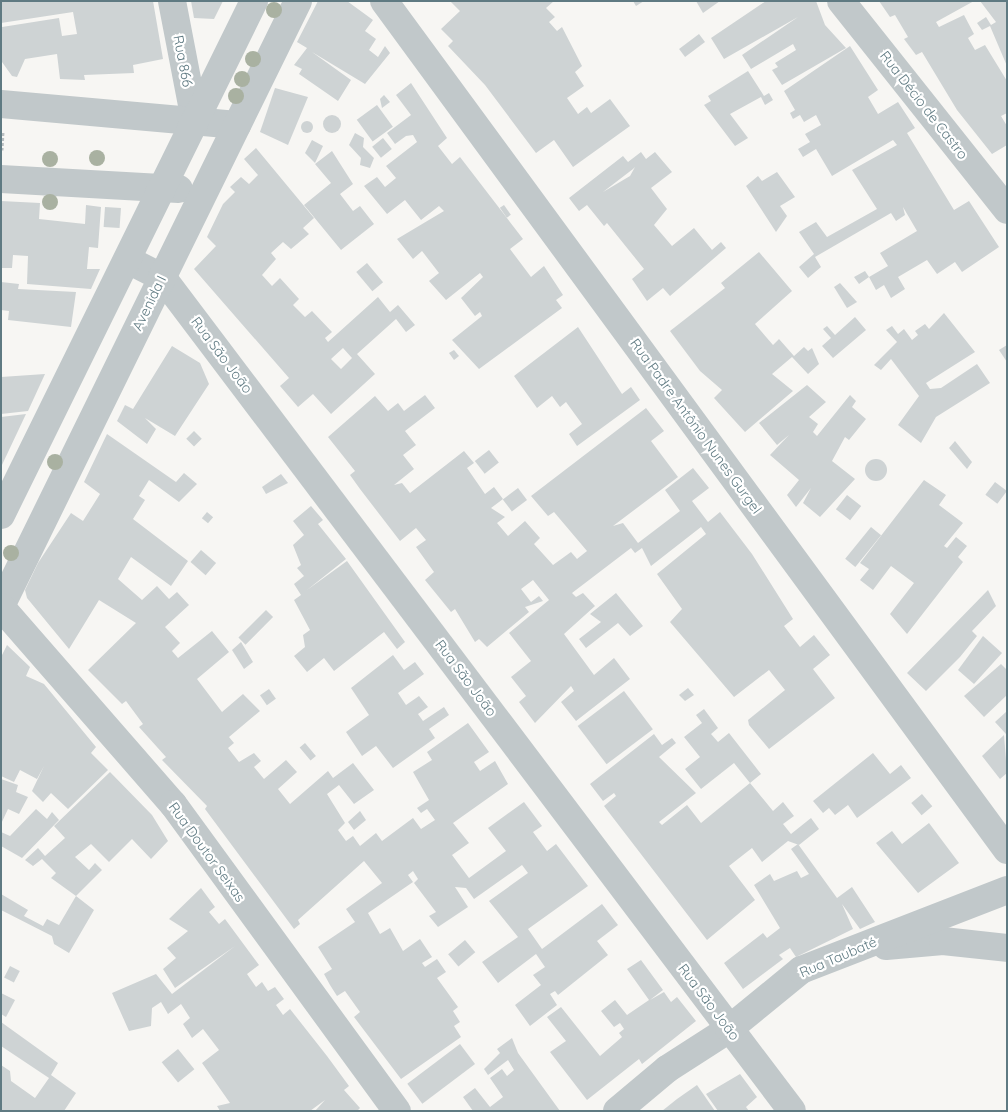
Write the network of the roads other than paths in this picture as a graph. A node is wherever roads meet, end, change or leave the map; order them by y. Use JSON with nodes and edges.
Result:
{"nodes":[{"id":1,"x":172,"y":1,"type":"edge"},
{"id":2,"x":254,"y":1,"type":"edge"},
{"id":3,"x":298,"y":1,"type":"edge"},
{"id":4,"x":384,"y":1,"type":"edge"},
{"id":5,"x":841,"y":1,"type":"edge"},
{"id":6,"x":2,"y":114,"type":"edge"},
{"id":7,"x":195,"y":120,"type":"junction"},
{"id":8,"x":237,"y":124,"type":"junction"},
{"id":9,"x":2,"y":169,"type":"edge"},
{"id":10,"x":163,"y":188,"type":"junction"},
{"id":11,"x":204,"y":191,"type":"junction"},
{"id":12,"x":1007,"y":210,"type":"edge"},
{"id":13,"x":128,"y":260,"type":"junction"},
{"id":14,"x":162,"y":277,"type":"junction"},
{"id":15,"x":1,"y":515,"type":"edge"},
{"id":16,"x":1,"y":606,"type":"edge"},
{"id":17,"x":1007,"y":850,"type":"edge"},
{"id":18,"x":1007,"y":890,"type":"edge"},
{"id":19,"x":857,"y":948,"type":"junction"},
{"id":20,"x":1007,"y":948,"type":"edge"},
{"id":21,"x":730,"y":1029,"type":"junction"},
{"id":22,"x":397,"y":1111,"type":"edge"},
{"id":23,"x":617,"y":1111,"type":"edge"},
{"id":24,"x":792,"y":1111,"type":"edge"}],
"edges":[{"from":1,"to":7,"type":"street","name":"Rua 866"},
{"from":2,"to":7,"type":"street"},
{"from":3,"to":8,"type":"street","name":"Avenida I"},
{"from":4,"to":17,"type":"street","name":"Rua Padre Antônio Nunes Gurgel"},
{"from":5,"to":12,"type":"street","name":"Rua Décio de Castro"},
{"from":6,"to":7,"type":"street"},
{"from":7,"to":8,"type":"street"},
{"from":7,"to":10,"type":"street"},
{"from":8,"to":11,"type":"street","name":"Avenida I"},
{"from":9,"to":10,"type":"street"},
{"from":10,"to":11,"type":"street"},
{"from":10,"to":13,"type":"street"},
{"from":11,"to":14,"type":"street","name":"Avenida I"},
{"from":13,"to":14,"type":"street","name":"Rua São João"},
{"from":13,"to":15,"type":"street"},
{"from":14,"to":16,"type":"street","name":"Avenida I"},
{"from":14,"to":21,"type":"street","name":"Rua São João"},
{"from":16,"to":22,"type":"street","name":"Rua Doutor Seixas"},
{"from":18,"to":19,"type":"street","name":"Rua Taubaté"},
{"from":19,"to":20,"type":"street"},
{"from":19,"to":21,"type":"street","name":"Rua Taubaté"},
{"from":21,"to":23,"type":"street","name":"Rua Taubaté"},
{"from":21,"to":24,"type":"street","name":"Rua São João"}]}
